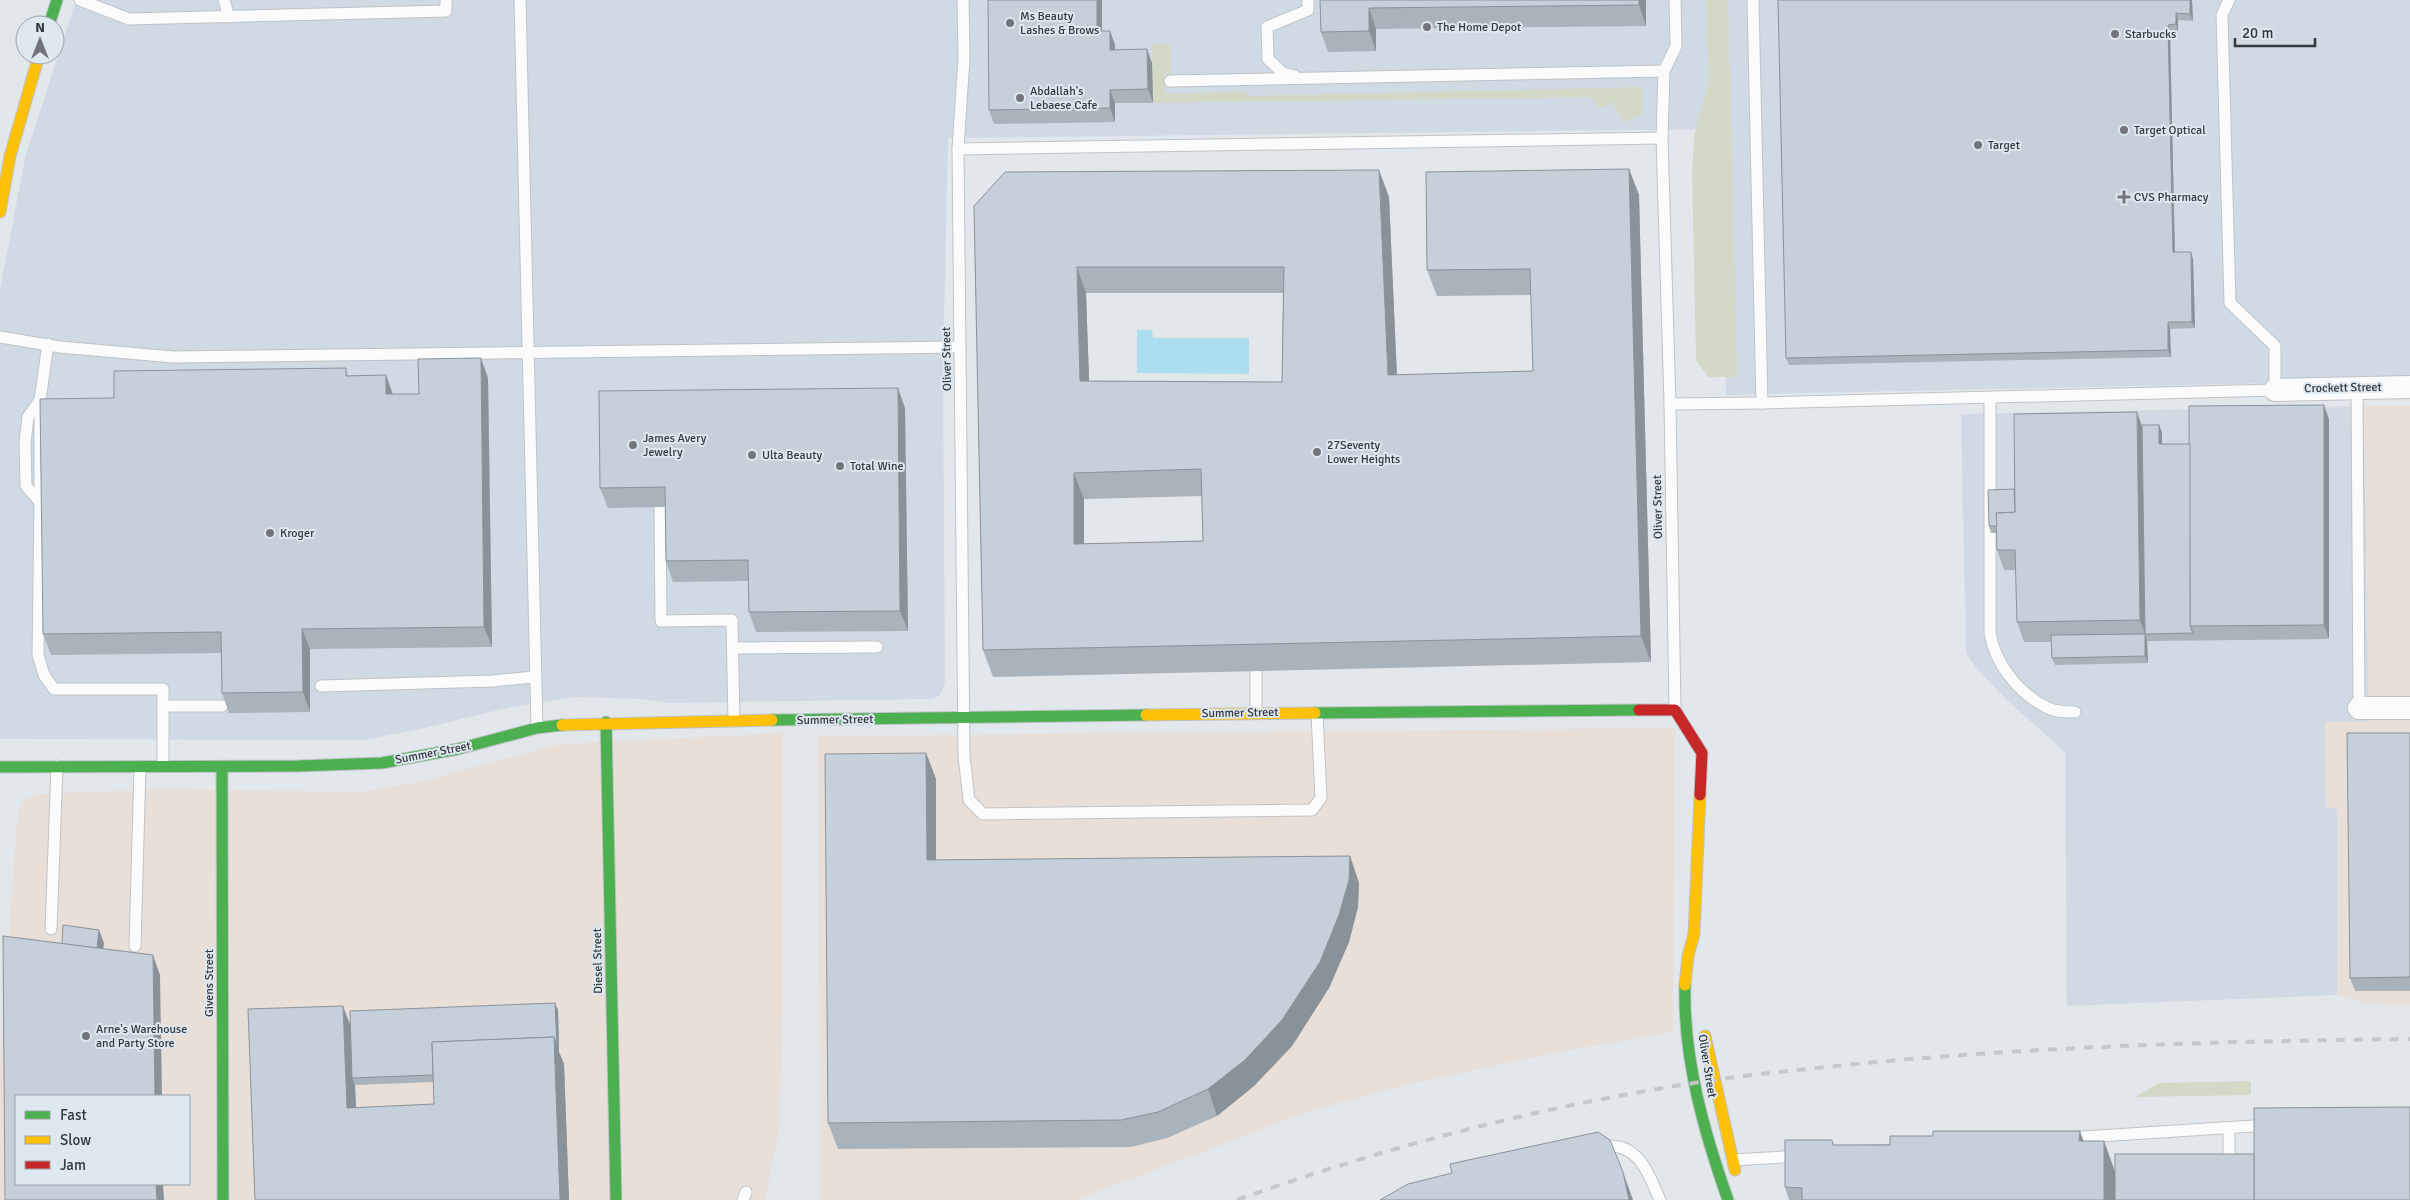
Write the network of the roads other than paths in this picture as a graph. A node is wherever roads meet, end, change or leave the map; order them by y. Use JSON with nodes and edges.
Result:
{"nodes":[{"id":1,"x":57,"y":0,"type":"edge"},
{"id":2,"x":80,"y":0,"type":"edge"},
{"id":3,"x":224,"y":0,"type":"edge"},
{"id":4,"x":446,"y":0,"type":"edge"},
{"id":5,"x":520,"y":0,"type":"edge"},
{"id":6,"x":963,"y":0,"type":"edge"},
{"id":7,"x":1308,"y":0,"type":"edge"},
{"id":8,"x":1675,"y":0,"type":"edge"},
{"id":9,"x":1753,"y":0,"type":"edge"},
{"id":10,"x":2229,"y":0,"type":"edge"},
{"id":11,"x":52,"y":15,"type":"edge"},
{"id":12,"x":230,"y":17,"type":"junction"},
{"id":13,"x":36,"y":65,"type":"edge"},
{"id":14,"x":1664,"y":71,"type":"junction"},
{"id":15,"x":1307,"y":79,"type":"junction"},
{"id":16,"x":1170,"y":81,"type":"dead end"},
{"id":17,"x":1662,"y":138,"type":"junction"},
{"id":18,"x":958,"y":149,"type":"junction"},
{"id":19,"x":0,"y":212,"type":"edge"},
{"id":20,"x":0,"y":337,"type":"edge"},
{"id":21,"x":48,"y":344,"type":"junction"},
{"id":22,"x":960,"y":347,"type":"junction"},
{"id":23,"x":527,"y":352,"type":"junction"},
{"id":24,"x":2410,"y":387,"type":"edge"},
{"id":25,"x":2357,"y":388,"type":"junction"},
{"id":26,"x":2275,"y":390,"type":"junction"},
{"id":27,"x":1990,"y":398,"type":"junction"},
{"id":28,"x":1762,"y":403,"type":"junction"},
{"id":29,"x":1670,"y":404,"type":"junction"},
{"id":30,"x":660,"y":507,"type":"edge"},
{"id":31,"x":878,"y":647,"type":"dead end"},
{"id":32,"x":733,"y":648,"type":"junction"},
{"id":33,"x":1256,"y":671,"type":"dead end"},
{"id":34,"x":534,"y":677,"type":"junction"},
{"id":35,"x":321,"y":686,"type":"dead end"},
{"id":36,"x":163,"y":706,"type":"junction"},
{"id":37,"x":222,"y":706,"type":"edge"},
{"id":38,"x":2359,"y":708,"type":"joint"},
{"id":39,"x":2410,"y":708,"type":"edge"},
{"id":40,"x":1675,"y":710,"type":"junction"},
{"id":41,"x":1317,"y":712,"type":"junction"},
{"id":42,"x":2075,"y":712,"type":"dead end"},
{"id":43,"x":1256,"y":713,"type":"junction"},
{"id":44,"x":964,"y":719,"type":"junction"},
{"id":45,"x":734,"y":721,"type":"junction"},
{"id":46,"x":606,"y":722,"type":"junction"},
{"id":47,"x":537,"y":728,"type":"junction"},
{"id":48,"x":57,"y":766,"type":"junction"},
{"id":49,"x":0,"y":767,"type":"edge"},
{"id":50,"x":140,"y":767,"type":"junction"},
{"id":51,"x":163,"y":767,"type":"junction"},
{"id":52,"x":222,"y":767,"type":"junction"},
{"id":53,"x":51,"y":929,"type":"dead end"},
{"id":54,"x":1694,"y":934,"type":"junction"},
{"id":55,"x":135,"y":946,"type":"dead end"},
{"id":56,"x":1700,"y":950,"type":"dead end"},
{"id":57,"x":1703,"y":1021,"type":"dead end"},
{"id":58,"x":2276,"y":1125,"type":"edge"},
{"id":59,"x":2229,"y":1128,"type":"junction"},
{"id":60,"x":2052,"y":1140,"type":"edge"},
{"id":61,"x":1588,"y":1149,"type":"edge"},
{"id":62,"x":1816,"y":1155,"type":"edge"},
{"id":63,"x":1733,"y":1160,"type":"junction"},
{"id":64,"x":2228,"y":1161,"type":"edge"},
{"id":65,"x":1716,"y":1162,"type":"junction"},
{"id":66,"x":1740,"y":1184,"type":"dead end"},
{"id":67,"x":223,"y":1200,"type":"edge"},
{"id":68,"x":616,"y":1200,"type":"edge"},
{"id":69,"x":1660,"y":1200,"type":"edge"},
{"id":70,"x":1728,"y":1200,"type":"edge"}],
"edges":[{"from":1,"to":11,"type":"street"},
{"from":2,"to":12,"type":"lane"},
{"from":3,"to":12,"type":"lane"},
{"from":4,"to":12,"type":"lane"},
{"from":5,"to":23,"type":"lane"},
{"from":6,"to":18,"type":"lane","name":"Oliver Street"},
{"from":7,"to":15,"type":"lane"},
{"from":8,"to":14,"type":"lane"},
{"from":9,"to":28,"type":"lane"},
{"from":10,"to":26,"type":"lane"},
{"from":13,"to":19,"type":"street"},
{"from":14,"to":15,"type":"lane"},
{"from":14,"to":17,"type":"lane","name":"Oliver Street"},
{"from":15,"to":16,"type":"lane"},
{"from":17,"to":18,"type":"lane"},
{"from":17,"to":29,"type":"lane","name":"Oliver Street"},
{"from":18,"to":22,"type":"lane","name":"Oliver Street"},
{"from":20,"to":21,"type":"lane"},
{"from":21,"to":23,"type":"lane"},
{"from":21,"to":36,"type":"lane"},
{"from":22,"to":23,"type":"lane"},
{"from":22,"to":44,"type":"lane","name":"Oliver Street"},
{"from":23,"to":34,"type":"lane"},
{"from":24,"to":25,"type":"street","name":"Crockett Street"},
{"from":25,"to":26,"type":"street","name":"Crockett Street"},
{"from":25,"to":38,"type":"lane"},
{"from":26,"to":27,"type":"lane"},
{"from":27,"to":28,"type":"lane"},
{"from":27,"to":42,"type":"lane"},
{"from":28,"to":29,"type":"lane"},
{"from":29,"to":40,"type":"lane","name":"Oliver Street"},
{"from":30,"to":32,"type":"lane"},
{"from":31,"to":32,"type":"lane"},
{"from":32,"to":45,"type":"lane"},
{"from":33,"to":43,"type":"lane"},
{"from":34,"to":35,"type":"lane"},
{"from":34,"to":47,"type":"lane"},
{"from":36,"to":37,"type":"lane"},
{"from":36,"to":51,"type":"lane"},
{"from":38,"to":39,"type":"street"},
{"from":40,"to":41,"type":"street","name":"Summer Street"},
{"from":40,"to":54,"type":"street","name":"Oliver Street"},
{"from":41,"to":43,"type":"street","name":"Summer Street"},
{"from":41,"to":44,"type":"lane","name":"Oliver Street"},
{"from":43,"to":44,"type":"street","name":"Summer Street"},
{"from":44,"to":45,"type":"street","name":"Summer Street"},
{"from":45,"to":46,"type":"street","name":"Summer Street"},
{"from":46,"to":47,"type":"street","name":"Summer Street"},
{"from":46,"to":68,"type":"street","name":"Diesel Street"},
{"from":47,"to":52,"type":"street","name":"Summer Street"},
{"from":48,"to":49,"type":"street","name":"Summer Street"},
{"from":48,"to":50,"type":"street","name":"Summer Street"},
{"from":48,"to":53,"type":"lane"},
{"from":50,"to":51,"type":"street","name":"Summer Street"},
{"from":50,"to":55,"type":"lane"},
{"from":51,"to":52,"type":"street","name":"Summer Street"},
{"from":52,"to":67,"type":"street","name":"Givens Street"},
{"from":54,"to":56,"type":"street","name":"Oliver Street"},
{"from":54,"to":65,"type":"street","name":"Oliver Street"},
{"from":57,"to":63,"type":"street","name":"Oliver Street"},
{"from":58,"to":59,"type":"lane"},
{"from":59,"to":60,"type":"lane"},
{"from":59,"to":64,"type":"lane"},
{"from":61,"to":69,"type":"lane"},
{"from":62,"to":63,"type":"lane"},
{"from":63,"to":65,"type":"lane"},
{"from":63,"to":66,"type":"street","name":"Oliver Street"},
{"from":65,"to":70,"type":"street","name":"Oliver Street"}]}
